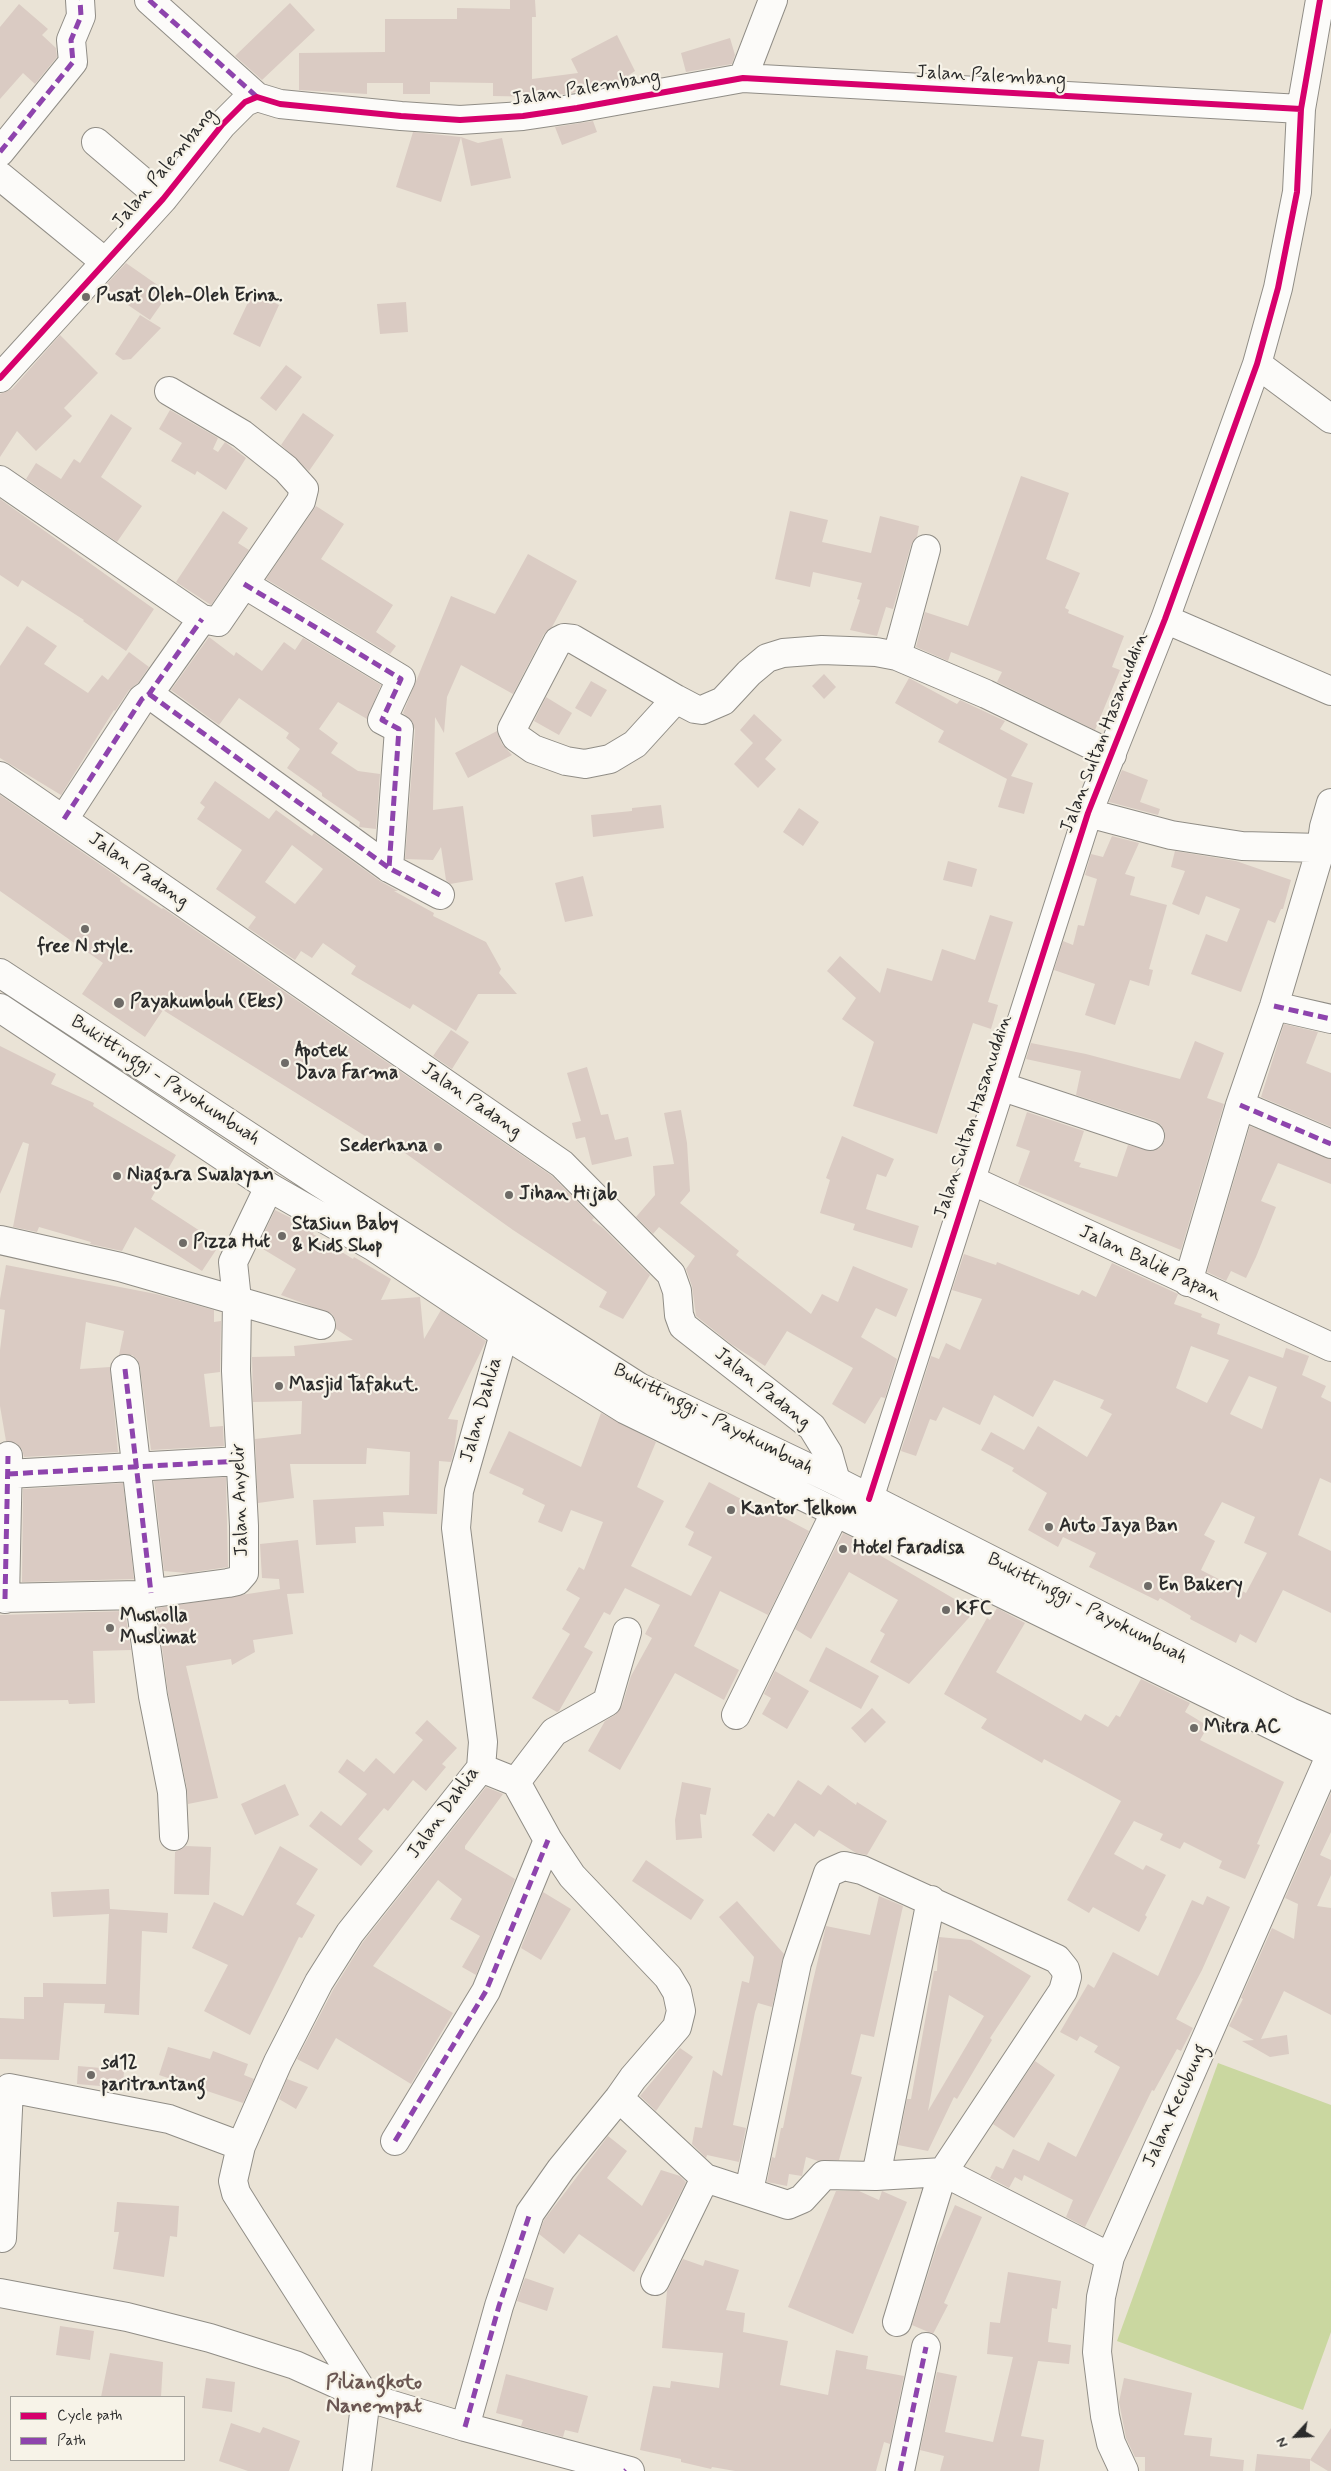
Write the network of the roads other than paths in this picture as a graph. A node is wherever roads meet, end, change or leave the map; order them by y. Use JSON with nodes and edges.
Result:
{"nodes":[{"id":1,"x":80,"y":0,"type":"edge"},
{"id":2,"x":149,"y":0,"type":"edge"},
{"id":3,"x":773,"y":0,"type":"edge"},
{"id":4,"x":1320,"y":0,"type":"edge"},
{"id":5,"x":743,"y":78,"type":"junction"},
{"id":6,"x":257,"y":97,"type":"junction"},
{"id":7,"x":1301,"y":109,"type":"junction"},
{"id":8,"x":96,"y":142,"type":"dead end"},
{"id":9,"x":0,"y":152,"type":"edge"},
{"id":10,"x":0,"y":176,"type":"edge"},
{"id":11,"x":163,"y":198,"type":"junction"},
{"id":12,"x":105,"y":262,"type":"junction"},
{"id":13,"x":1256,"y":364,"type":"junction"},
{"id":14,"x":0,"y":378,"type":"edge"},
{"id":15,"x":169,"y":391,"type":"dead end"},
{"id":16,"x":1331,"y":419,"type":"edge"},
{"id":17,"x":0,"y":480,"type":"edge"},
{"id":18,"x":926,"y":549,"type":"dead end"},
{"id":19,"x":244,"y":584,"type":"junction"},
{"id":20,"x":202,"y":619,"type":"junction"},
{"id":21,"x":1165,"y":619,"type":"junction"},
{"id":22,"x":897,"y":656,"type":"junction"},
{"id":23,"x":1331,"y":691,"type":"edge"},
{"id":24,"x":148,"y":694,"type":"junction"},
{"id":25,"x":676,"y":699,"type":"junction"},
{"id":26,"x":1112,"y":755,"type":"junction"},
{"id":27,"x":0,"y":776,"type":"edge"},
{"id":28,"x":1088,"y":813,"type":"junction"},
{"id":29,"x":64,"y":819,"type":"junction"},
{"id":30,"x":1327,"y":827,"type":"edge"},
{"id":31,"x":389,"y":868,"type":"junction"},
{"id":32,"x":440,"y":895,"type":"dead end"},
{"id":33,"x":0,"y":973,"type":"edge"},
{"id":34,"x":1274,"y":1006,"type":"junction"},
{"id":35,"x":0,"y":1008,"type":"edge"},
{"id":36,"x":1331,"y":1019,"type":"edge"},
{"id":37,"x":1000,"y":1086,"type":"junction"},
{"id":38,"x":1240,"y":1105,"type":"junction"},
{"id":39,"x":1150,"y":1136,"type":"dead end"},
{"id":40,"x":1331,"y":1144,"type":"edge"},
{"id":41,"x":969,"y":1179,"type":"junction"},
{"id":42,"x":269,"y":1187,"type":"junction"},
{"id":43,"x":0,"y":1240,"type":"edge"},
{"id":44,"x":1188,"y":1282,"type":"junction"},
{"id":45,"x":236,"y":1300,"type":"junction"},
{"id":46,"x":321,"y":1325,"type":"dead end"},
{"id":47,"x":504,"y":1334,"type":"junction"},
{"id":48,"x":1331,"y":1347,"type":"edge"},
{"id":49,"x":124,"y":1369,"type":"dead end"},
{"id":50,"x":240,"y":1461,"type":"junction"},
{"id":51,"x":135,"y":1467,"type":"junction"},
{"id":52,"x":836,"y":1481,"type":"junction"},
{"id":53,"x":869,"y":1498,"type":"junction"},
{"id":54,"x":835,"y":1514,"type":"junction"},
{"id":55,"x":145,"y":1594,"type":"junction"},
{"id":56,"x":2,"y":1598,"type":"edge"},
{"id":57,"x":627,"y":1632,"type":"dead end"},
{"id":58,"x":736,"y":1715,"type":"dead end"},
{"id":59,"x":1331,"y":1730,"type":"edge"},
{"id":60,"x":1331,"y":1754,"type":"edge"},
{"id":61,"x":481,"y":1768,"type":"junction"},
{"id":62,"x":516,"y":1782,"type":"junction"},
{"id":63,"x":174,"y":1836,"type":"dead end"},
{"id":64,"x":548,"y":1840,"type":"junction"},
{"id":65,"x":931,"y":1900,"type":"junction"},
{"id":66,"x":619,"y":2098,"type":"junction"},
{"id":67,"x":395,"y":2142,"type":"dead end"},
{"id":68,"x":241,"y":2146,"type":"junction"},
{"id":69,"x":943,"y":2172,"type":"junction"},
{"id":70,"x":876,"y":2176,"type":"junction"},
{"id":71,"x":705,"y":2178,"type":"junction"},
{"id":72,"x":749,"y":2191,"type":"junction"},
{"id":73,"x":2,"y":2238,"type":"dead end"},
{"id":74,"x":1110,"y":2258,"type":"junction"},
{"id":75,"x":655,"y":2281,"type":"dead end"},
{"id":76,"x":0,"y":2293,"type":"edge"},
{"id":77,"x":897,"y":2322,"type":"dead end"},
{"id":78,"x":926,"y":2348,"type":"dead end"},
{"id":79,"x":366,"y":2397,"type":"junction"},
{"id":80,"x":465,"y":2427,"type":"junction"},
{"id":81,"x":357,"y":2471,"type":"edge"},
{"id":82,"x":627,"y":2471,"type":"edge"},
{"id":83,"x":900,"y":2471,"type":"edge"},
{"id":84,"x":1124,"y":2471,"type":"edge"}],
"edges":[{"from":1,"to":9,"type":"main road"},
{"from":2,"to":6,"type":"main road"},
{"from":3,"to":5,"type":"main road"},
{"from":4,"to":7,"type":"main road","name":"Jalan Sultan Hasanuddin"},
{"from":5,"to":6,"type":"main road","name":"Jalan Palembang"},
{"from":5,"to":7,"type":"main road","name":"Jalan Palembang"},
{"from":6,"to":11,"type":"main road","name":"Jalan Palembang"},
{"from":7,"to":13,"type":"main road","name":"Jalan Sultan Hasanuddin"},
{"from":8,"to":11,"type":"main road"},
{"from":10,"to":12,"type":"main road"},
{"from":11,"to":12,"type":"main road","name":"Jalan Palembang"},
{"from":12,"to":14,"type":"main road","name":"Jalan Palembang"},
{"from":13,"to":16,"type":"main road"},
{"from":13,"to":21,"type":"main road","name":"Jalan Sultan Hasanuddin"},
{"from":15,"to":19,"type":"main road"},
{"from":17,"to":20,"type":"main road"},
{"from":18,"to":22,"type":"main road"},
{"from":19,"to":20,"type":"main road"},
{"from":19,"to":31,"type":"main road"},
{"from":20,"to":24,"type":"main road"},
{"from":21,"to":23,"type":"main road"},
{"from":21,"to":26,"type":"main road","name":"Jalan Sultan Hasanuddin"},
{"from":22,"to":25,"type":"main road"},
{"from":22,"to":26,"type":"main road"},
{"from":24,"to":29,"type":"main road"},
{"from":24,"to":31,"type":"main road"},
{"from":25,"to":25,"type":"main road"},
{"from":26,"to":28,"type":"main road","name":"Jalan Sultan Hasanuddin"},
{"from":27,"to":29,"type":"main road","name":"Jalan Padang"},
{"from":28,"to":30,"type":"main road"},
{"from":28,"to":37,"type":"main road","name":"Jalan Sultan Hasanuddin"},
{"from":29,"to":52,"type":"main road","name":"Jalan Padang"},
{"from":30,"to":34,"type":"main road"},
{"from":31,"to":32,"type":"main road"},
{"from":33,"to":52,"type":"main road","name":"Bukittinggi - Payokumbuah"},
{"from":34,"to":36,"type":"main road"},
{"from":34,"to":38,"type":"main road"},
{"from":35,"to":42,"type":"main road","name":"Bukittinggi - Payokumbuah"},
{"from":37,"to":39,"type":"main road"},
{"from":37,"to":41,"type":"main road","name":"Jalan Sultan Hasanuddin"},
{"from":38,"to":40,"type":"main road"},
{"from":38,"to":44,"type":"main road"},
{"from":41,"to":44,"type":"main road","name":"Jalan Balik Papan"},
{"from":41,"to":53,"type":"main road","name":"Jalan Sultan Hasanuddin"},
{"from":42,"to":45,"type":"main road","name":"Jalan Anyelir"},
{"from":42,"to":47,"type":"main road","name":"Bukittinggi - Payokumbuah"},
{"from":43,"to":45,"type":"main road"},
{"from":44,"to":48,"type":"main road","name":"Jalan Balik Papan"},
{"from":45,"to":46,"type":"main road"},
{"from":45,"to":50,"type":"main road","name":"Jalan Anyelir"},
{"from":47,"to":54,"type":"main road","name":"Bukittinggi - Payokumbuah"},
{"from":47,"to":61,"type":"main road","name":"Jalan Dahlia"},
{"from":49,"to":51,"type":"main road"},
{"from":50,"to":51,"type":"main road"},
{"from":50,"to":55,"type":"main road","name":"Jalan Anyelir"},
{"from":51,"to":55,"type":"main road"},
{"from":51,"to":56,"type":"main road"},
{"from":52,"to":53,"type":"main road","name":"Bukittinggi - Payokumbuah"},
{"from":53,"to":59,"type":"main road","name":"Bukittinggi - Payokumbuah"},
{"from":54,"to":58,"type":"main road"},
{"from":54,"to":60,"type":"main road","name":"Bukittinggi - Payokumbuah"},
{"from":55,"to":56,"type":"main road","name":"Jalan Anyelir"},
{"from":55,"to":63,"type":"main road"},
{"from":57,"to":62,"type":"main road"},
{"from":60,"to":74,"type":"main road","name":"Jalan Kecubung"},
{"from":61,"to":62,"type":"main road"},
{"from":61,"to":68,"type":"main road","name":"Jalan Dahlia"},
{"from":62,"to":64,"type":"main road"},
{"from":64,"to":66,"type":"main road"},
{"from":64,"to":67,"type":"main road"},
{"from":65,"to":69,"type":"main road"},
{"from":65,"to":70,"type":"main road"},
{"from":65,"to":72,"type":"main road"},
{"from":66,"to":71,"type":"main road"},
{"from":66,"to":80,"type":"main road"},
{"from":68,"to":73,"type":"main road"},
{"from":68,"to":79,"type":"main road","name":"Jalan Dahlia"},
{"from":69,"to":70,"type":"main road"},
{"from":69,"to":74,"type":"main road"},
{"from":69,"to":77,"type":"main road"},
{"from":70,"to":72,"type":"main road"},
{"from":71,"to":72,"type":"main road"},
{"from":71,"to":75,"type":"main road"},
{"from":74,"to":84,"type":"main road","name":"Jalan Kecubung"},
{"from":76,"to":79,"type":"main road"},
{"from":78,"to":83,"type":"main road"},
{"from":79,"to":80,"type":"main road"},
{"from":79,"to":81,"type":"main road"},
{"from":80,"to":82,"type":"main road"}]}
